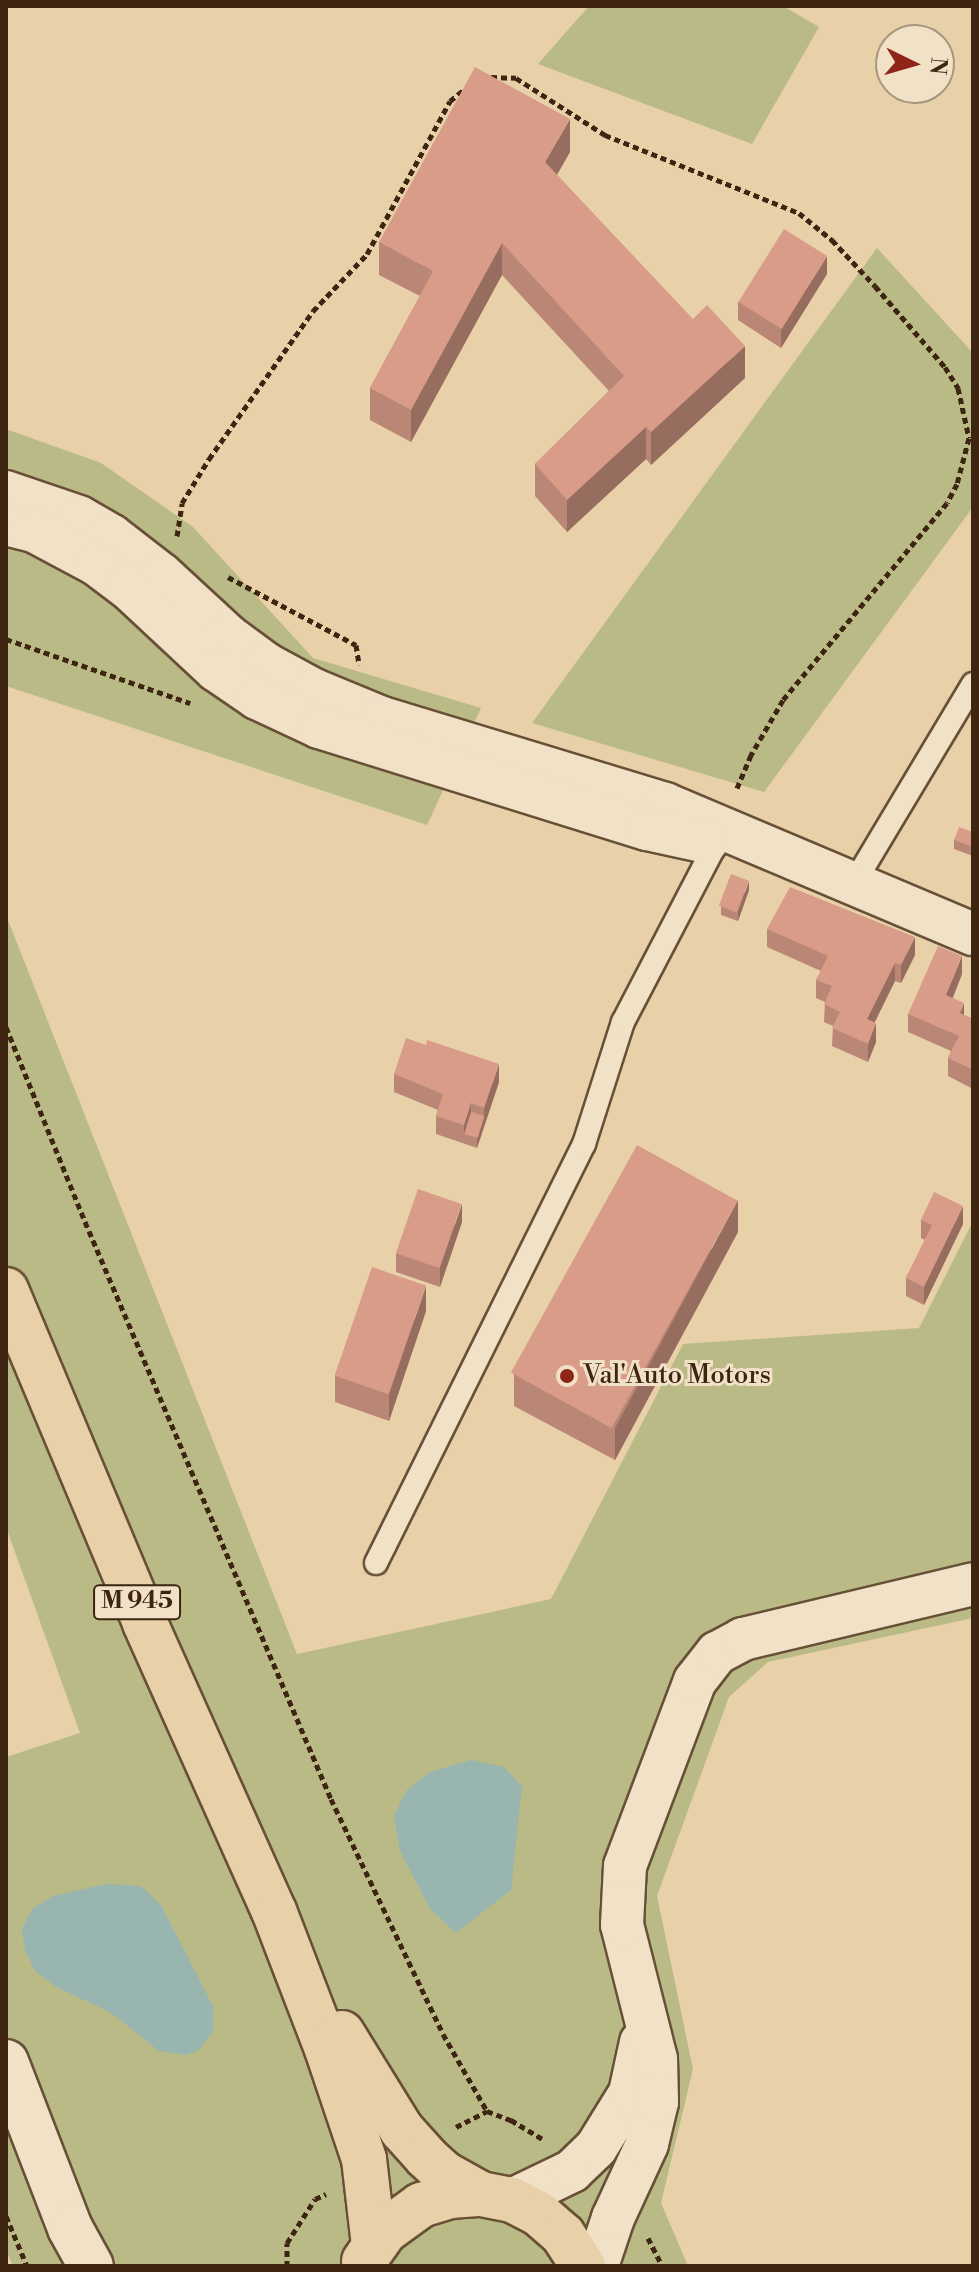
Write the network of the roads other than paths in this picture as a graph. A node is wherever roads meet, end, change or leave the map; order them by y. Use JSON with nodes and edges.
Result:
{"nodes":[{"id":1,"x":6,"y":492,"type":"edge"},
{"id":2,"x":6,"y":524,"type":"edge"},
{"id":3,"x":973,"y":684,"type":"edge"},
{"id":4,"x":719,"y":835,"type":"junction"},
{"id":5,"x":854,"y":883,"type":"junction"},
{"id":6,"x":973,"y":934,"type":"edge"},
{"id":7,"x":6,"y":1290,"type":"edge"},
{"id":8,"x":376,"y":1563,"type":"dead end"},
{"id":9,"x":973,"y":1584,"type":"edge"},
{"id":10,"x":274,"y":1911,"type":"junction"},
{"id":11,"x":640,"y":2001,"type":"junction"},
{"id":12,"x":6,"y":2062,"type":"edge"},
{"id":13,"x":496,"y":2197,"type":"junction"},
{"id":14,"x":368,"y":2255,"type":"edge"},
{"id":15,"x":91,"y":2266,"type":"edge"},
{"id":16,"x":583,"y":2266,"type":"edge"},
{"id":17,"x":597,"y":2266,"type":"edge"}],
"edges":[{"from":1,"to":4,"type":"street"},
{"from":2,"to":4,"type":"street"},
{"from":3,"to":5,"type":"lane"},
{"from":4,"to":5,"type":"street"},
{"from":4,"to":8,"type":"lane"},
{"from":5,"to":6,"type":"street"},
{"from":7,"to":10,"type":"main road","number":"M 945"},
{"from":9,"to":11,"type":"street"},
{"from":10,"to":13,"type":"main road","number":"M 945"},
{"from":10,"to":14,"type":"main road","number":"M 945"},
{"from":11,"to":13,"type":"street"},
{"from":11,"to":17,"type":"street"},
{"from":12,"to":15,"type":"street"},
{"from":13,"to":14,"type":"main road"},
{"from":13,"to":16,"type":"main road"}]}
